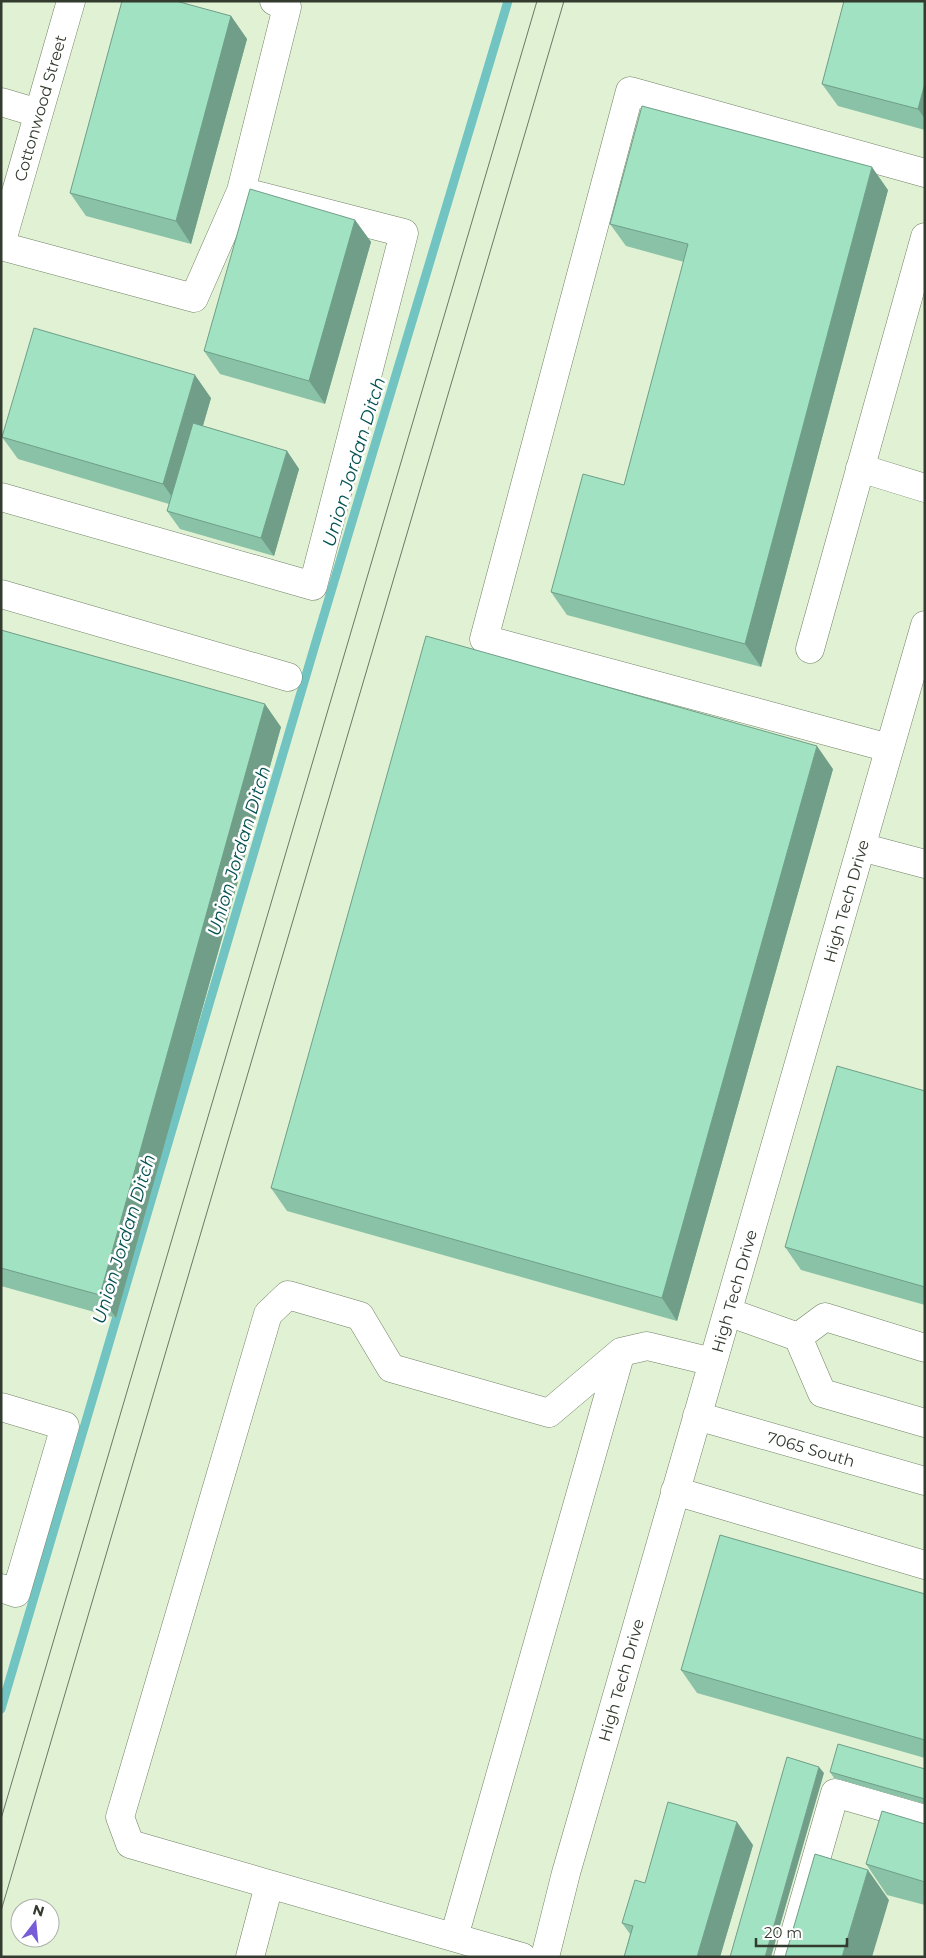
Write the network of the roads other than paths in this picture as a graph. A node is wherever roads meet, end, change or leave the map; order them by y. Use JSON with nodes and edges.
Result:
{"nodes":[{"id":1,"x":71,"y":1,"type":"edge"},
{"id":2,"x":274,"y":1,"type":"edge"},
{"id":3,"x":1,"y":102,"type":"edge"},
{"id":4,"x":38,"y":113,"type":"junction"},
{"id":5,"x":925,"y":173,"type":"edge"},
{"id":6,"x":241,"y":191,"type":"junction"},
{"id":7,"x":3,"y":235,"type":"edge"},
{"id":8,"x":925,"y":237,"type":"edge"},
{"id":9,"x":860,"y":468,"type":"junction"},
{"id":10,"x":925,"y":488,"type":"edge"},
{"id":11,"x":1,"y":498,"type":"edge"},
{"id":12,"x":1,"y":594,"type":"edge"},
{"id":13,"x":925,"y":625,"type":"edge"},
{"id":14,"x":810,"y":649,"type":"dead end"},
{"id":15,"x":288,"y":677,"type":"dead end"},
{"id":16,"x":890,"y":748,"type":"junction"},
{"id":17,"x":861,"y":846,"type":"junction"},
{"id":18,"x":925,"y":864,"type":"edge"},
{"id":19,"x":728,"y":1312,"type":"junction"},
{"id":20,"x":798,"y":1337,"type":"junction"},
{"id":21,"x":925,"y":1348,"type":"edge"},
{"id":22,"x":621,"y":1352,"type":"junction"},
{"id":23,"x":713,"y":1362,"type":"junction"},
{"id":24,"x":1,"y":1407,"type":"edge"},
{"id":25,"x":697,"y":1416,"type":"junction"},
{"id":26,"x":925,"y":1423,"type":"edge"},
{"id":27,"x":925,"y":1481,"type":"edge"},
{"id":28,"x":675,"y":1491,"type":"junction"},
{"id":29,"x":925,"y":1565,"type":"edge"},
{"id":30,"x":1,"y":1588,"type":"edge"},
{"id":31,"x":925,"y":1819,"type":"edge"},
{"id":32,"x":269,"y":1885,"type":"junction"},
{"id":33,"x":454,"y":1937,"type":"junction"},
{"id":34,"x":250,"y":1957,"type":"edge"},
{"id":35,"x":522,"y":1957,"type":"edge"},
{"id":36,"x":544,"y":1957,"type":"edge"},
{"id":37,"x":788,"y":1957,"type":"edge"}],
"edges":[{"from":1,"to":4,"type":"street","name":"Cottonwood Street"},
{"from":2,"to":6,"type":"street"},
{"from":3,"to":4,"type":"street"},
{"from":4,"to":7,"type":"street","name":"Cottonwood Street"},
{"from":5,"to":16,"type":"street"},
{"from":6,"to":7,"type":"street"},
{"from":6,"to":11,"type":"street"},
{"from":8,"to":9,"type":"street"},
{"from":9,"to":10,"type":"street"},
{"from":9,"to":14,"type":"street"},
{"from":12,"to":15,"type":"street"},
{"from":13,"to":16,"type":"street","name":"High Tech Drive"},
{"from":16,"to":17,"type":"street","name":"High Tech Drive"},
{"from":17,"to":18,"type":"street"},
{"from":17,"to":19,"type":"street","name":"High Tech Drive"},
{"from":19,"to":20,"type":"street"},
{"from":19,"to":23,"type":"street","name":"High Tech Drive"},
{"from":20,"to":21,"type":"street"},
{"from":20,"to":26,"type":"street"},
{"from":22,"to":23,"type":"street"},
{"from":22,"to":32,"type":"street"},
{"from":22,"to":33,"type":"street"},
{"from":23,"to":25,"type":"street","name":"High Tech Drive"},
{"from":24,"to":30,"type":"street"},
{"from":25,"to":27,"type":"street","name":"7065 South"},
{"from":25,"to":28,"type":"street","name":"High Tech Drive"},
{"from":28,"to":29,"type":"street"},
{"from":28,"to":36,"type":"street","name":"High Tech Drive"},
{"from":31,"to":37,"type":"street"},
{"from":32,"to":33,"type":"street"},
{"from":32,"to":34,"type":"street"},
{"from":33,"to":35,"type":"street"}]}
